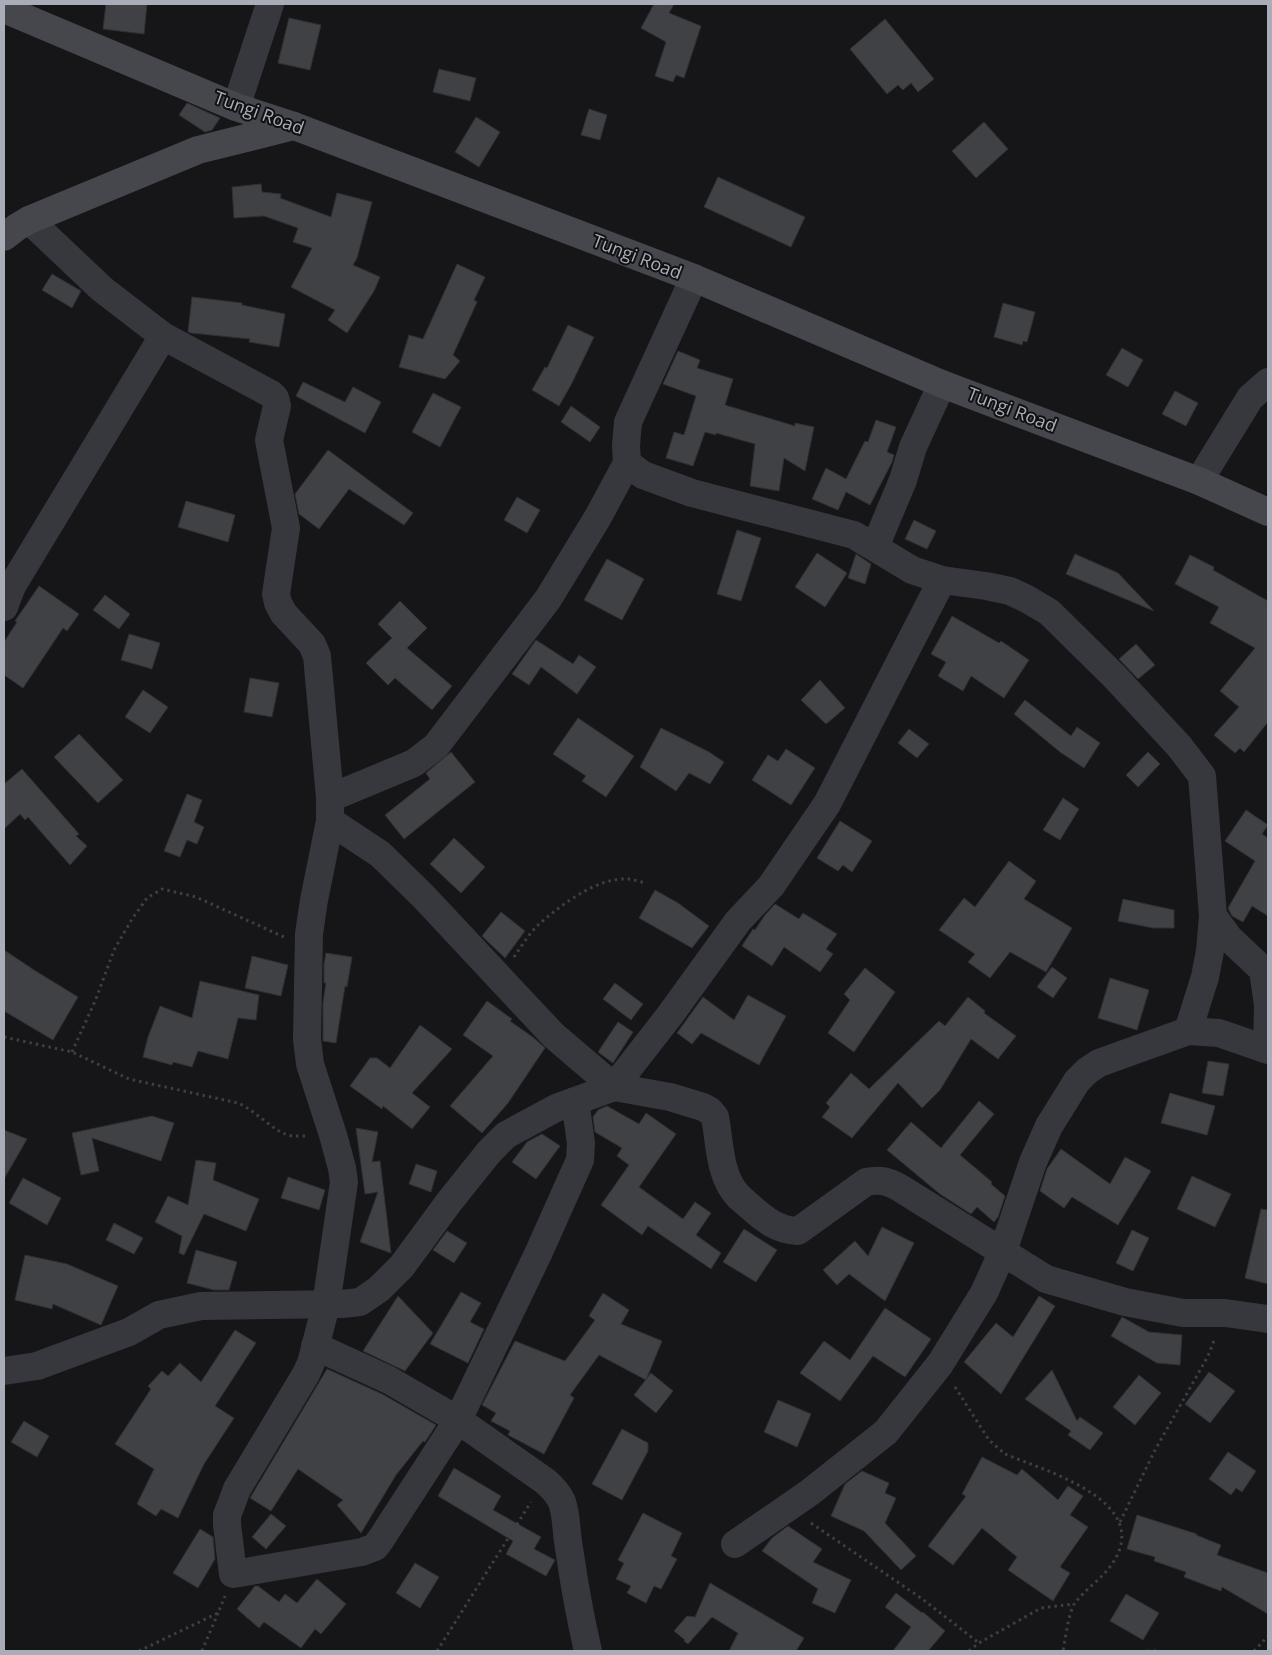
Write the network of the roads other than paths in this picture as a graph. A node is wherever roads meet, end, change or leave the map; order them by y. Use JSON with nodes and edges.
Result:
{"nodes":[{"id":1,"x":270,"y":4,"type":"edge"},
{"id":2,"x":4,"y":9,"type":"edge"},
{"id":3,"x":236,"y":107,"type":"junction"},
{"id":4,"x":294,"y":126,"type":"junction"},
{"id":5,"x":29,"y":220,"type":"junction"},
{"id":6,"x":4,"y":237,"type":"edge"},
{"id":7,"x":694,"y":278,"type":"junction"},
{"id":8,"x":163,"y":336,"type":"junction"},
{"id":9,"x":1268,"y":382,"type":"edge"},
{"id":10,"x":942,"y":384,"type":"junction"},
{"id":11,"x":627,"y":462,"type":"junction"},
{"id":12,"x":1199,"y":481,"type":"junction"},
{"id":13,"x":1268,"y":512,"type":"edge"},
{"id":14,"x":875,"y":547,"type":"junction"},
{"id":15,"x":942,"y":580,"type":"junction"},
{"id":16,"x":5,"y":601,"type":"edge"},
{"id":17,"x":330,"y":810,"type":"junction"},
{"id":18,"x":1213,"y":916,"type":"junction"},
{"id":19,"x":1266,"y":969,"type":"edge"},
{"id":20,"x":1188,"y":1031,"type":"junction"},
{"id":21,"x":1268,"y":1050,"type":"edge"},
{"id":22,"x":614,"y":1087,"type":"junction"},
{"id":23,"x":575,"y":1101,"type":"junction"},
{"id":24,"x":1003,"y":1251,"type":"junction"},
{"id":25,"x":326,"y":1305,"type":"junction"},
{"id":26,"x":1268,"y":1319,"type":"edge"},
{"id":27,"x":315,"y":1346,"type":"junction"},
{"id":28,"x":4,"y":1371,"type":"edge"},
{"id":29,"x":458,"y":1420,"type":"junction"},
{"id":30,"x":735,"y":1544,"type":"dead end"},
{"id":31,"x":588,"y":1651,"type":"edge"}],
"edges":[{"from":1,"to":3,"type":"street"},
{"from":2,"to":3,"type":"main road","name":"Tungi Road"},
{"from":3,"to":4,"type":"main road","name":"Tungi Road"},
{"from":4,"to":5,"type":"main road"},
{"from":4,"to":7,"type":"main road","name":"Tungi Road"},
{"from":5,"to":6,"type":"main road"},
{"from":5,"to":8,"type":"street"},
{"from":7,"to":10,"type":"main road","name":"Tungi Road"},
{"from":7,"to":11,"type":"street"},
{"from":8,"to":16,"type":"street"},
{"from":8,"to":17,"type":"street"},
{"from":9,"to":12,"type":"street"},
{"from":10,"to":12,"type":"main road","name":"Tungi Road"},
{"from":10,"to":14,"type":"street"},
{"from":11,"to":14,"type":"street"},
{"from":11,"to":17,"type":"street"},
{"from":12,"to":13,"type":"main road","name":"Tungi Road"},
{"from":14,"to":15,"type":"street"},
{"from":15,"to":18,"type":"street"},
{"from":15,"to":22,"type":"street"},
{"from":17,"to":22,"type":"street"},
{"from":17,"to":25,"type":"street"},
{"from":18,"to":19,"type":"street"},
{"from":18,"to":20,"type":"street"},
{"from":19,"to":21,"type":"street"},
{"from":20,"to":21,"type":"street"},
{"from":20,"to":24,"type":"street"},
{"from":22,"to":23,"type":"street"},
{"from":22,"to":24,"type":"street"},
{"from":23,"to":25,"type":"street"},
{"from":23,"to":29,"type":"street"},
{"from":24,"to":26,"type":"street"},
{"from":24,"to":30,"type":"street"},
{"from":25,"to":27,"type":"street"},
{"from":25,"to":28,"type":"street"},
{"from":27,"to":29,"type":"street"},
{"from":27,"to":29,"type":"street"},
{"from":29,"to":31,"type":"street"}]}
